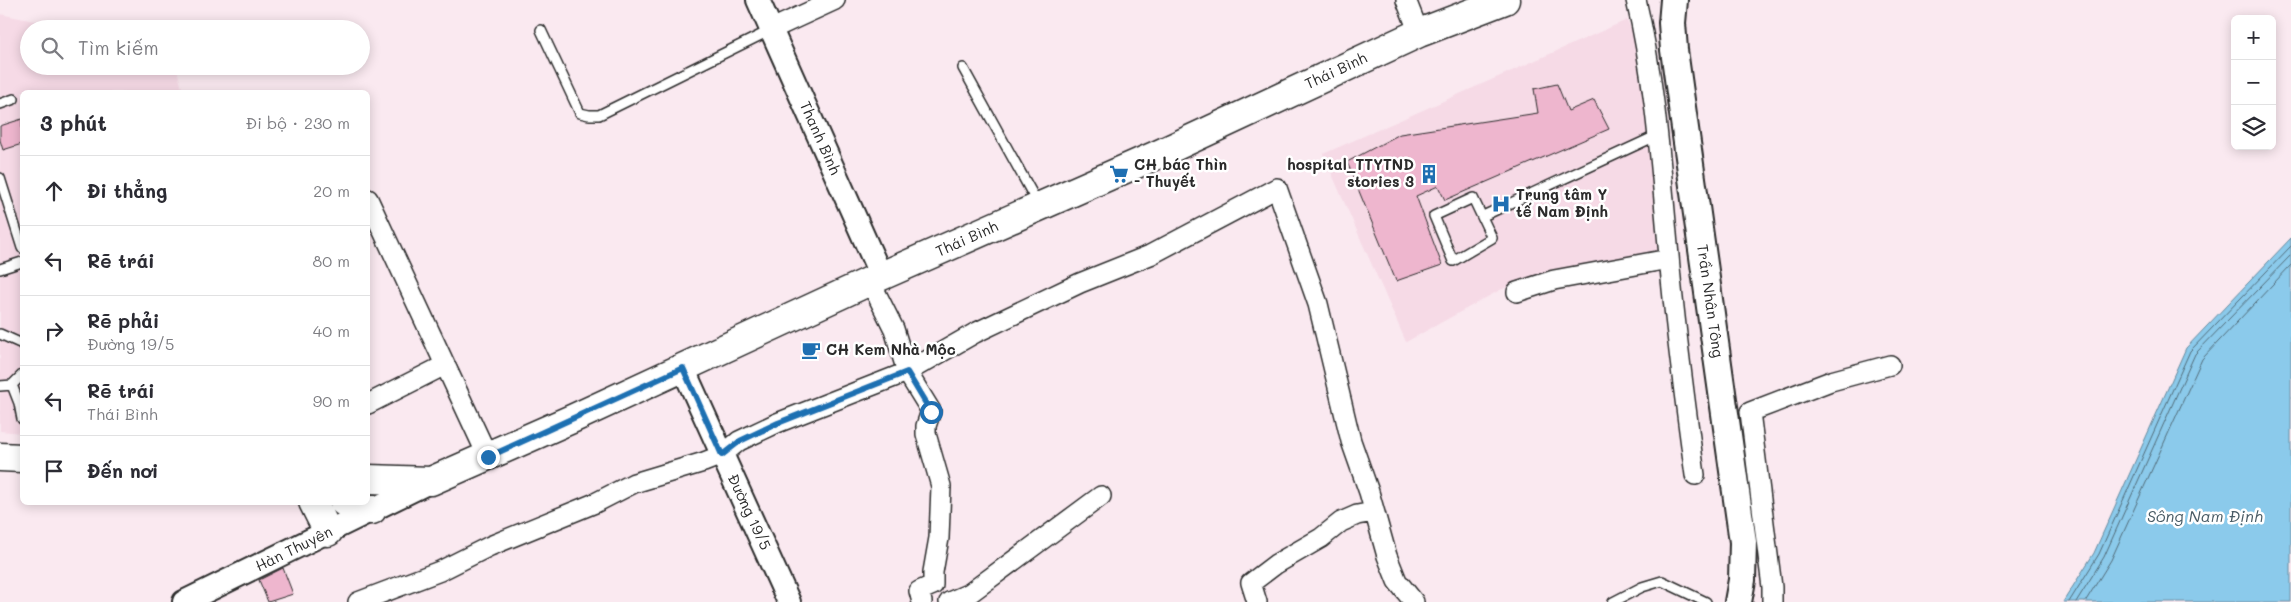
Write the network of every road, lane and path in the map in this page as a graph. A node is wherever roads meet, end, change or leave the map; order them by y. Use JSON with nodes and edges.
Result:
{"nodes":[{"id":1,"x":758,"y":0,"type":"edge"},
{"id":2,"x":835,"y":0,"type":"edge"},
{"id":3,"x":1406,"y":0,"type":"edge"},
{"id":4,"x":1505,"y":0,"type":"edge"},
{"id":5,"x":1636,"y":0,"type":"edge"},
{"id":6,"x":1674,"y":0,"type":"edge"},
{"id":7,"x":772,"y":29,"type":"junction"},
{"id":8,"x":541,"y":30,"type":"dead end"},
{"id":9,"x":1419,"y":33,"type":"junction"},
{"id":10,"x":963,"y":68,"type":"dead end"},
{"id":11,"x":14,"y":99,"type":"dead end"},
{"id":12,"x":0,"y":104,"type":"edge"},
{"id":13,"x":1658,"y":135,"type":"junction"},
{"id":14,"x":0,"y":178,"type":"edge"},
{"id":15,"x":370,"y":203,"type":"edge"},
{"id":16,"x":1039,"y":207,"type":"junction"},
{"id":17,"x":1482,"y":216,"type":"junction"},
{"id":18,"x":20,"y":242,"type":"edge"},
{"id":19,"x":1669,"y":259,"type":"junction"},
{"id":20,"x":20,"y":263,"type":"edge"},
{"id":21,"x":0,"y":269,"type":"edge"},
{"id":22,"x":876,"y":279,"type":"junction"},
{"id":23,"x":1518,"y":292,"type":"dead end"},
{"id":24,"x":0,"y":334,"type":"edge"},
{"id":25,"x":20,"y":343,"type":"edge"},
{"id":26,"x":445,"y":365,"type":"junction"},
{"id":27,"x":1890,"y":365,"type":"dead end"},
{"id":28,"x":683,"y":368,"type":"junction"},
{"id":29,"x":907,"y":372,"type":"junction"},
{"id":30,"x":20,"y":377,"type":"edge"},
{"id":31,"x":12,"y":385,"type":"junction"},
{"id":32,"x":0,"y":386,"type":"edge"},
{"id":33,"x":20,"y":403,"type":"edge"},
{"id":34,"x":370,"y":403,"type":"edge"},
{"id":35,"x":722,"y":455,"type":"junction"},
{"id":36,"x":0,"y":457,"type":"edge"},
{"id":37,"x":488,"y":457,"type":"junction"},
{"id":38,"x":20,"y":458,"type":"edge"},
{"id":39,"x":0,"y":474,"type":"edge"},
{"id":40,"x":20,"y":475,"type":"edge"},
{"id":41,"x":1695,"y":475,"type":"dead end"},
{"id":42,"x":370,"y":479,"type":"edge"},
{"id":43,"x":431,"y":481,"type":"junction"},
{"id":44,"x":1101,"y":496,"type":"dead end"},
{"id":45,"x":314,"y":505,"type":"edge"},
{"id":46,"x":354,"y":505,"type":"edge"},
{"id":47,"x":372,"y":510,"type":"junction"},
{"id":48,"x":1374,"y":512,"type":"junction"},
{"id":49,"x":328,"y":532,"type":"junction"},
{"id":50,"x":210,"y":596,"type":"edge"},
{"id":51,"x":184,"y":602,"type":"edge"},
{"id":52,"x":358,"y":602,"type":"edge"},
{"id":53,"x":790,"y":602,"type":"edge"},
{"id":54,"x":922,"y":602,"type":"edge"},
{"id":55,"x":949,"y":602,"type":"edge"},
{"id":56,"x":1257,"y":602,"type":"edge"},
{"id":57,"x":1414,"y":602,"type":"edge"},
{"id":58,"x":1613,"y":602,"type":"edge"},
{"id":59,"x":1706,"y":602,"type":"edge"},
{"id":60,"x":1738,"y":602,"type":"edge"},
{"id":61,"x":1772,"y":602,"type":"edge"}],
"edges":[{"from":1,"to":7,"type":"street","name":"Thanh Bình"},
{"from":2,"to":7,"type":"street"},
{"from":3,"to":9,"type":"street"},
{"from":4,"to":9,"type":"main road","name":"Thái Bình"},
{"from":5,"to":13,"type":"street"},
{"from":6,"to":60,"type":"main road","name":"Trần Nhân Tông"},
{"from":7,"to":8,"type":"lane"},
{"from":7,"to":22,"type":"street","name":"Thanh Bình"},
{"from":9,"to":16,"type":"main road","name":"Thái Bình"},
{"from":10,"to":16,"type":"lane"},
{"from":11,"to":12,"type":"lane"},
{"from":13,"to":17,"type":"lane"},
{"from":13,"to":19,"type":"street"},
{"from":14,"to":18,"type":"lane"},
{"from":15,"to":26,"type":"street"},
{"from":16,"to":22,"type":"main road","name":"Thái Bình"},
{"from":17,"to":17,"type":"lane"},
{"from":19,"to":23,"type":"street"},
{"from":19,"to":41,"type":"street"},
{"from":20,"to":21,"type":"lane"},
{"from":22,"to":28,"type":"main road","name":"Thái Bình"},
{"from":22,"to":29,"type":"street"},
{"from":24,"to":25,"type":"lane"},
{"from":26,"to":34,"type":"street"},
{"from":26,"to":37,"type":"street"},
{"from":27,"to":61,"type":"street"},
{"from":28,"to":35,"type":"street","name":"Đường 19/5"},
{"from":28,"to":37,"type":"main road","name":"Thái Bình"},
{"from":29,"to":35,"type":"street"},
{"from":29,"to":48,"type":"street"},
{"from":29,"to":54,"type":"street"},
{"from":30,"to":31,"type":"lane"},
{"from":31,"to":32,"type":"lane"},
{"from":31,"to":33,"type":"lane"},
{"from":35,"to":52,"type":"street"},
{"from":35,"to":53,"type":"street","name":"Đường 19/5"},
{"from":36,"to":38,"type":"main road"},
{"from":37,"to":43,"type":"main road","name":"Thái Bình"},
{"from":39,"to":40,"type":"main road"},
{"from":42,"to":43,"type":"main road"},
{"from":43,"to":47,"type":"street","name":"Hàn Thuyên"},
{"from":44,"to":55,"type":"street"},
{"from":45,"to":49,"type":"main road"},
{"from":46,"to":47,"type":"main road"},
{"from":47,"to":49,"type":"street","name":"Hàn Thuyên"},
{"from":48,"to":56,"type":"street"},
{"from":48,"to":57,"type":"street"},
{"from":49,"to":50,"type":"street","name":"Hàn Thuyên"},
{"from":50,"to":51,"type":"street","name":"Hàn Thuyên"},
{"from":58,"to":59,"type":"lane"}]}
